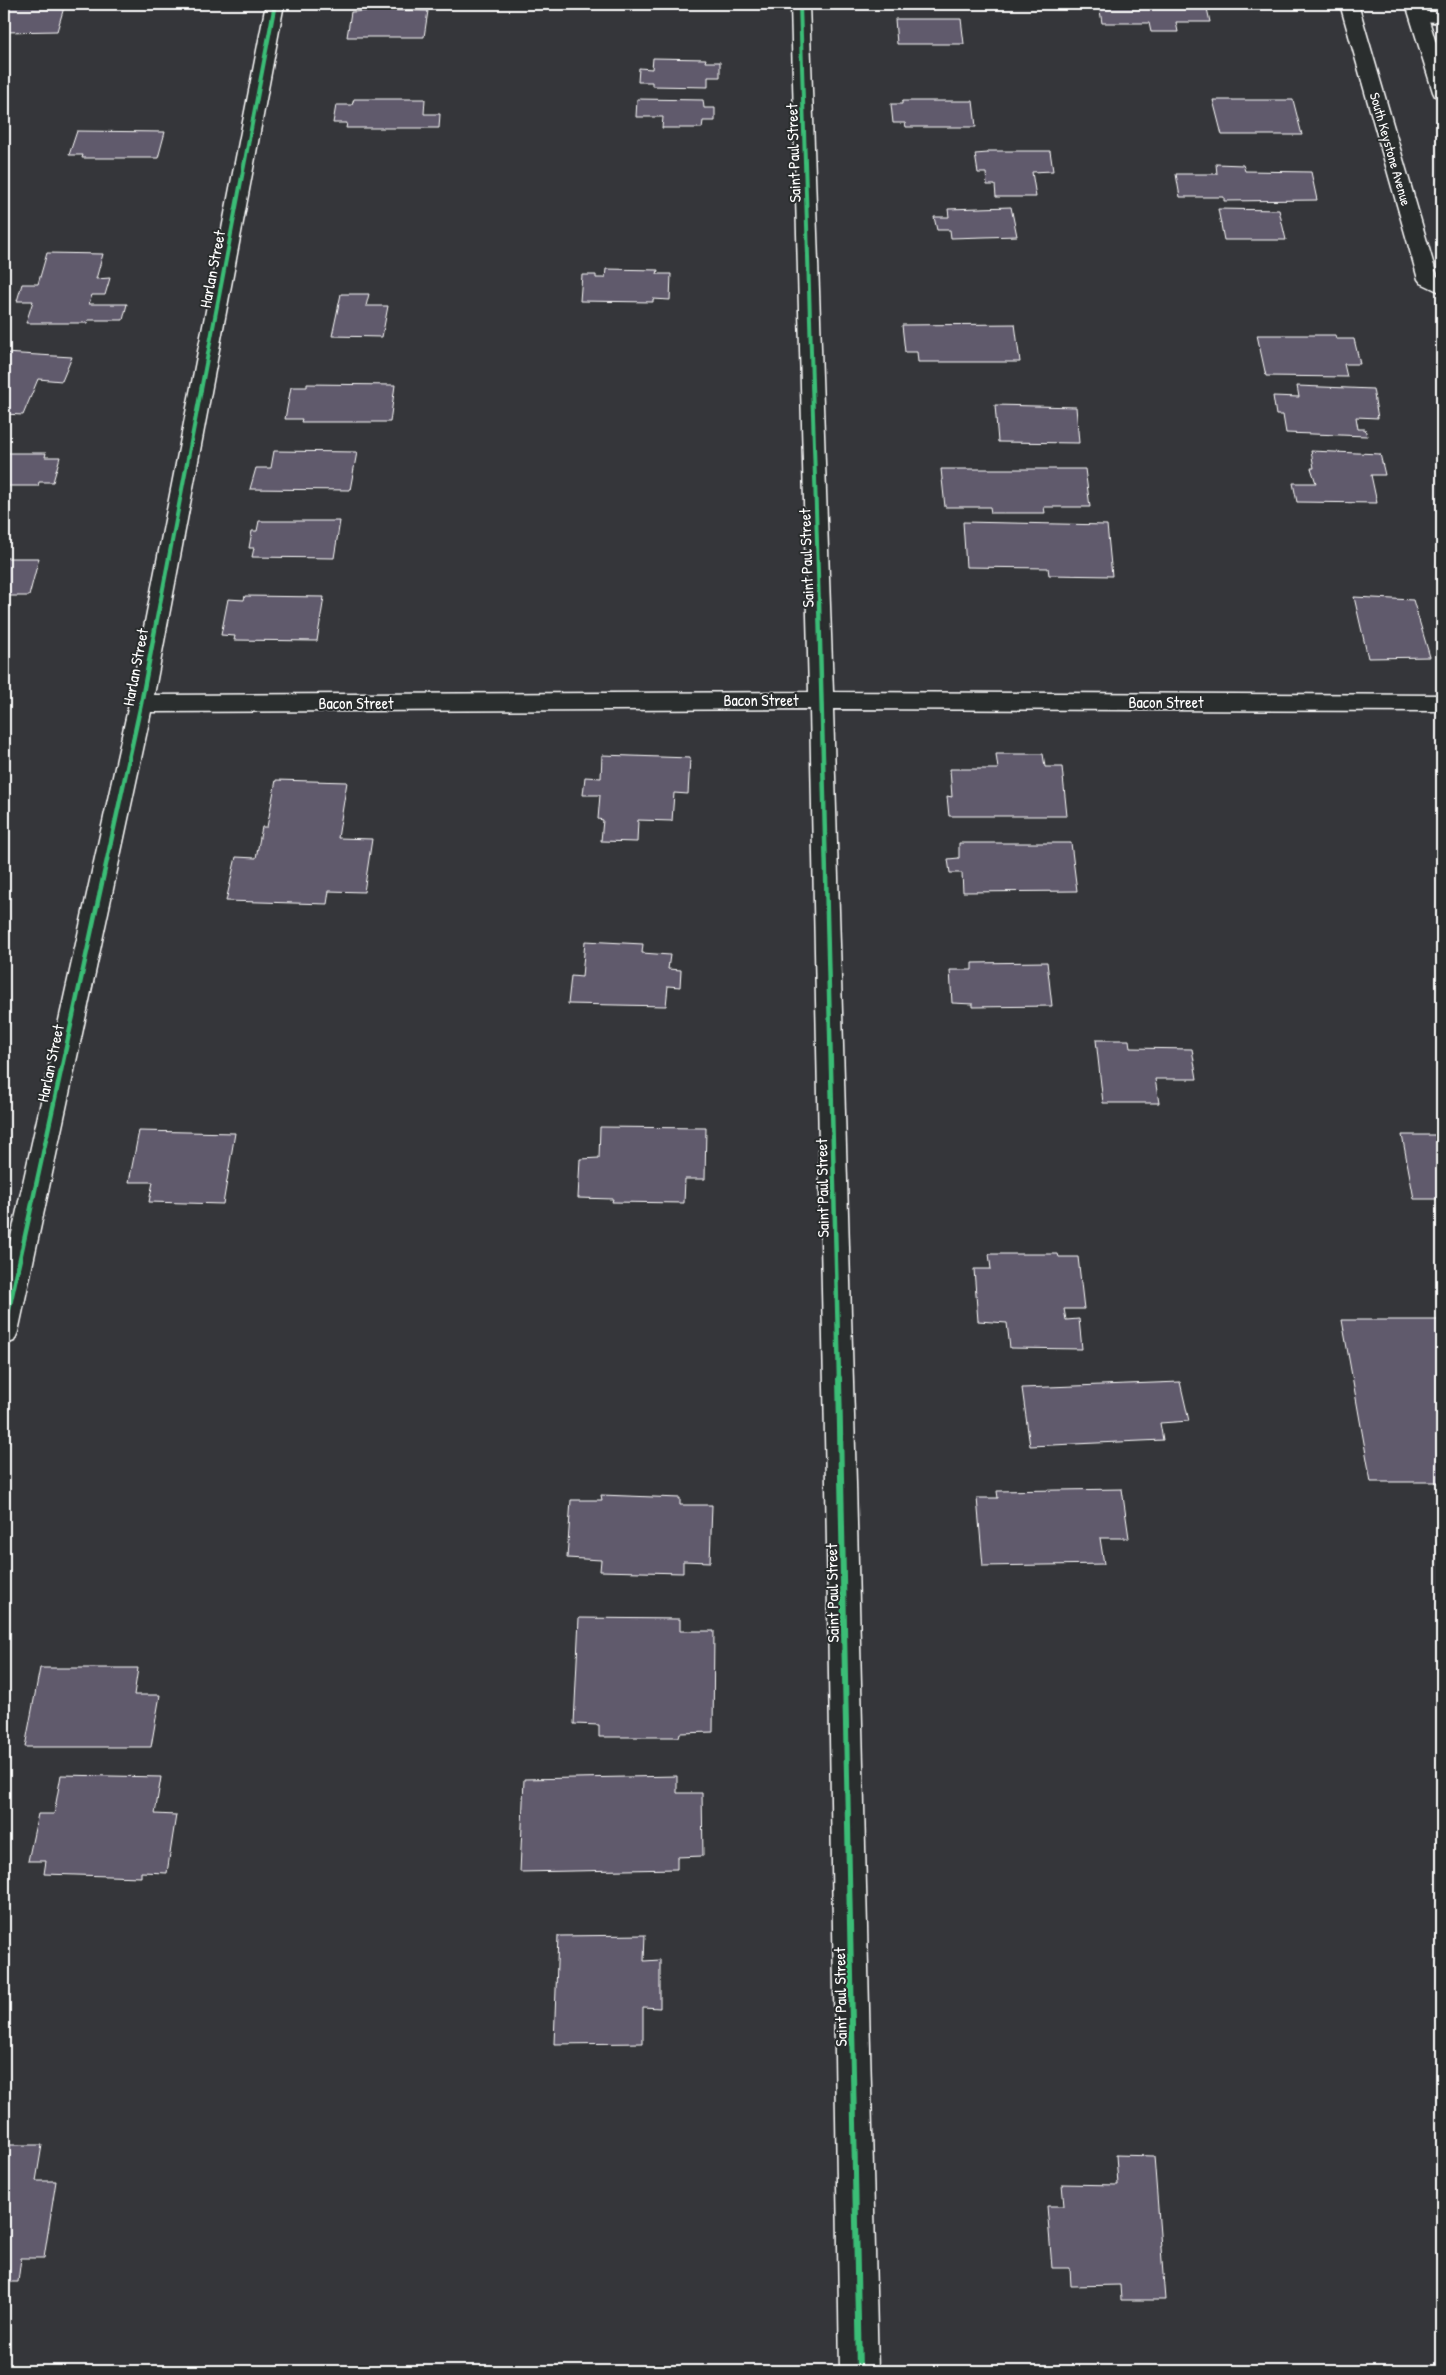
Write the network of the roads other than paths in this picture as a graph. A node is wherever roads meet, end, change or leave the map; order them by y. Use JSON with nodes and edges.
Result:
{"nodes":[{"id":1,"x":275,"y":4,"type":"edge"},
{"id":2,"x":800,"y":4,"type":"edge"},
{"id":3,"x":1349,"y":4,"type":"edge"},
{"id":4,"x":1417,"y":11,"type":"edge"},
{"id":5,"x":1442,"y":17,"type":"edge"},
{"id":6,"x":1439,"y":71,"type":"edge"},
{"id":7,"x":1442,"y":92,"type":"edge"},
{"id":8,"x":1442,"y":287,"type":"edge"},
{"id":9,"x":823,"y":700,"type":"junction"},
{"id":10,"x":1442,"y":703,"type":"edge"},
{"id":11,"x":141,"y":704,"type":"junction"},
{"id":12,"x":4,"y":1332,"type":"edge"},
{"id":13,"x":859,"y":2371,"type":"edge"}],
"edges":[{"from":1,"to":11,"type":"street","name":"Harlan Street"},
{"from":2,"to":9,"type":"street","name":"Saint Paul Street"},
{"from":3,"to":8,"type":"street","name":"South Keystone Avenue"},
{"from":4,"to":5,"type":"lane"},
{"from":4,"to":6,"type":"street"},
{"from":6,"to":7,"type":"street"},
{"from":9,"to":10,"type":"street","name":"Bacon Street"},
{"from":9,"to":11,"type":"street","name":"Bacon Street"},
{"from":9,"to":13,"type":"street","name":"Saint Paul Street"},
{"from":11,"to":12,"type":"street","name":"Harlan Street"}]}
